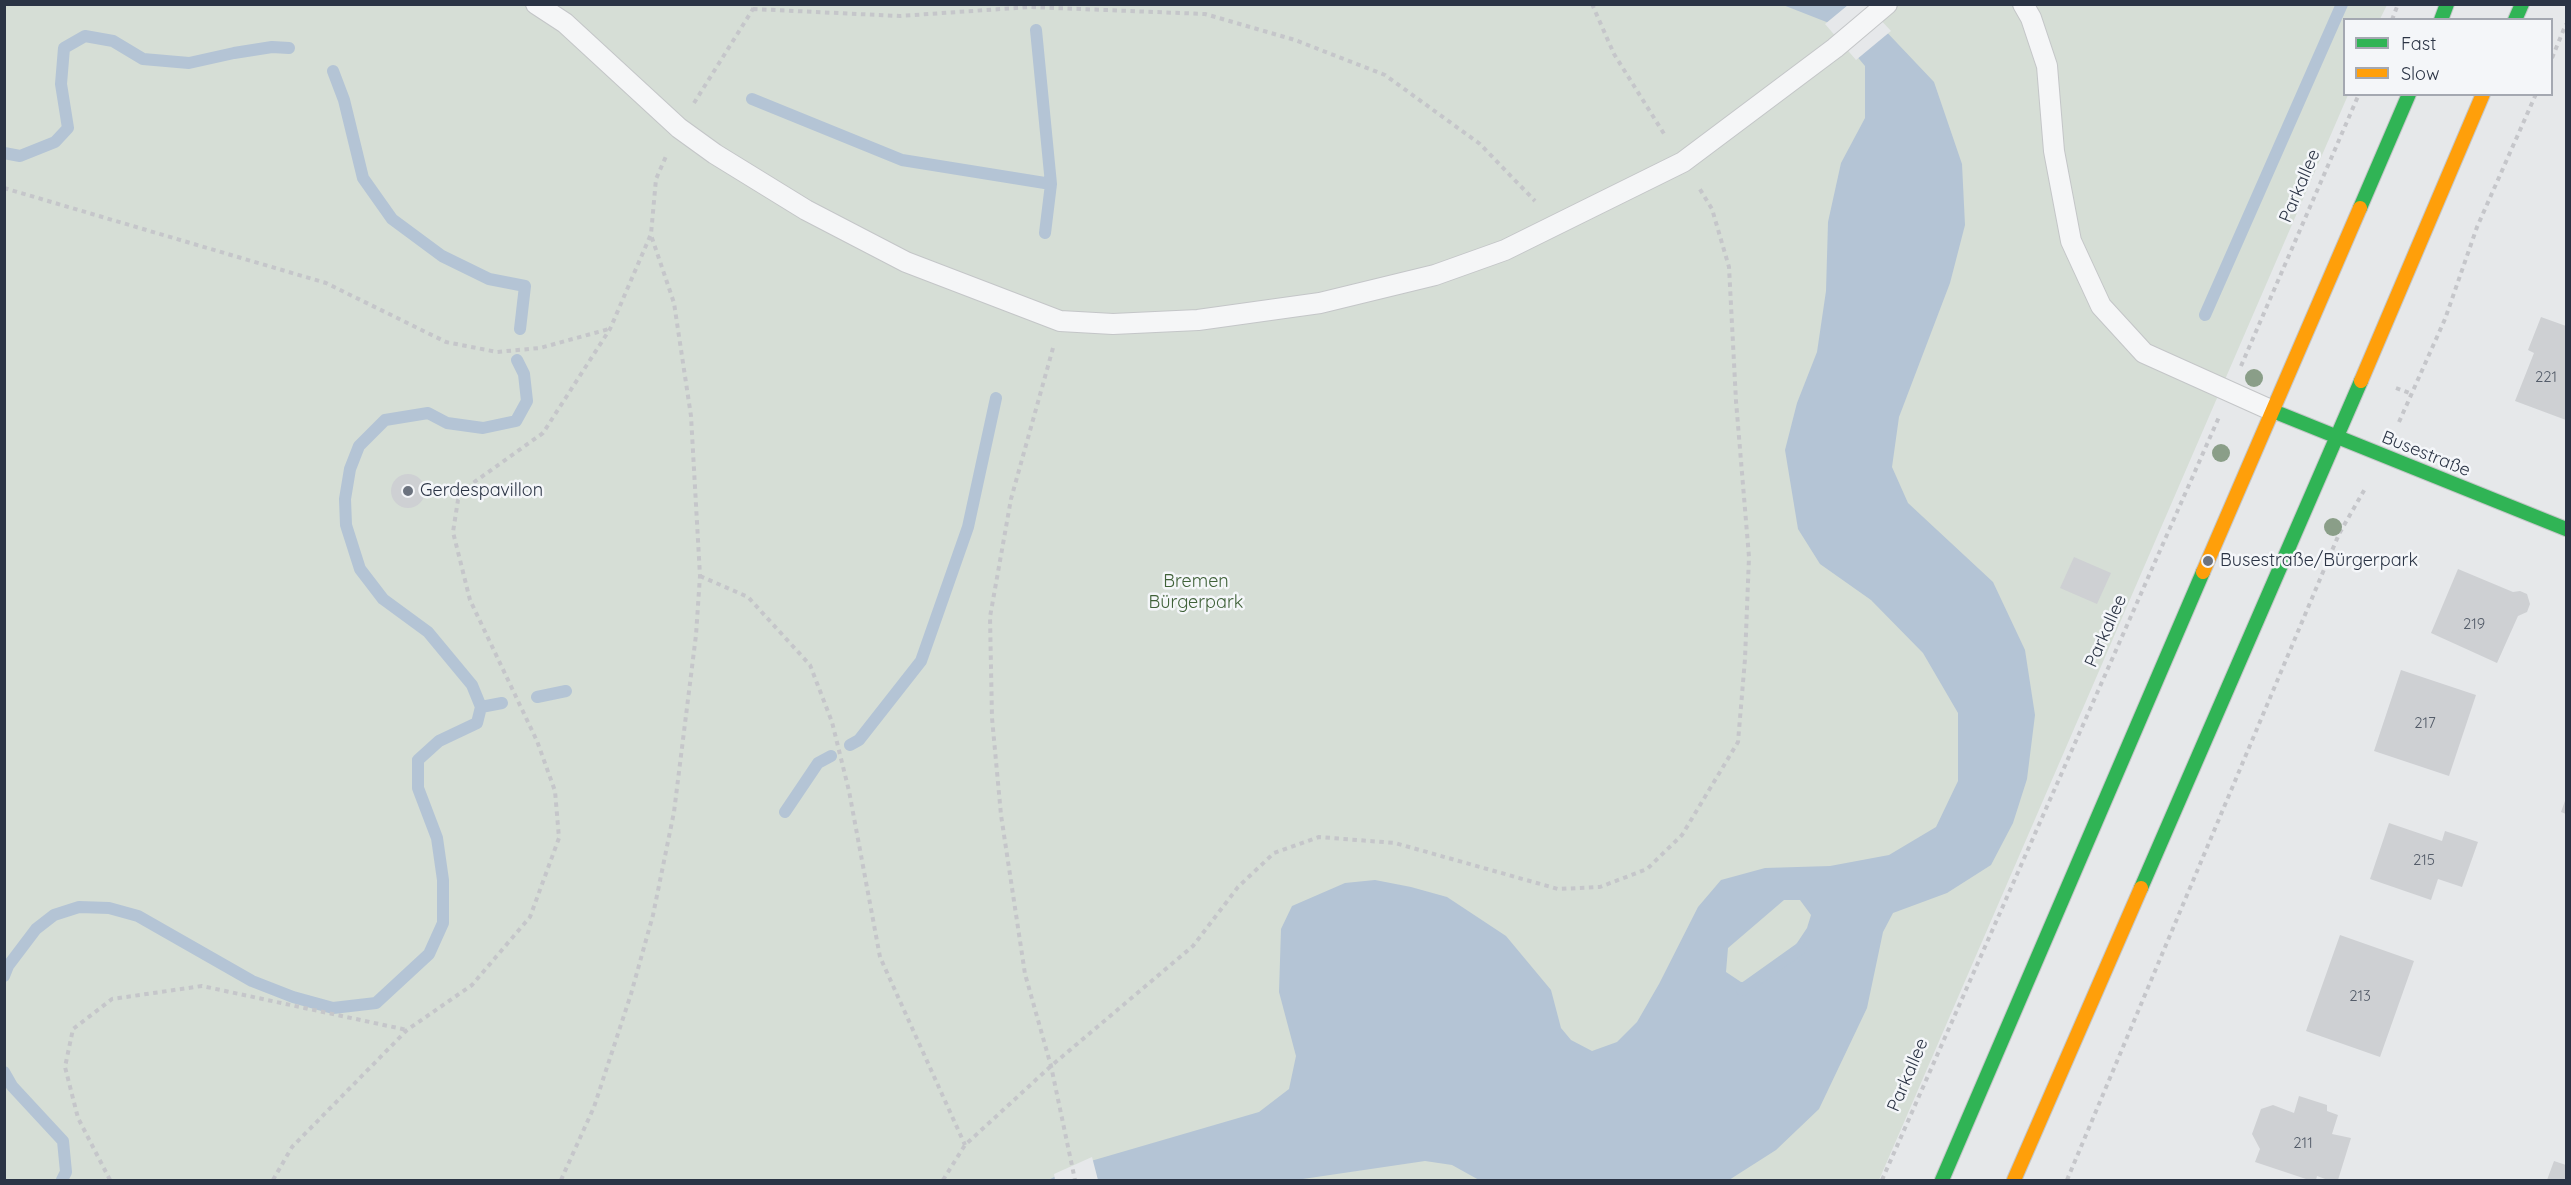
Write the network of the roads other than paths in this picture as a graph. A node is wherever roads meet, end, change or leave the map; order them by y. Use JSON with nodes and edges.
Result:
{"nodes":[{"id":1,"x":536,"y":4,"type":"edge"},
{"id":2,"x":2023,"y":4,"type":"edge"},
{"id":3,"x":2522,"y":4,"type":"edge"},
{"id":4,"x":1884,"y":7,"type":"edge"},
{"id":5,"x":2516,"y":18,"type":"edge"},
{"id":6,"x":2408,"y":96,"type":"edge"},
{"id":7,"x":2482,"y":96,"type":"edge"},
{"id":8,"x":2273,"y":411,"type":"junction"},
{"id":9,"x":2336,"y":437,"type":"junction"},
{"id":10,"x":2566,"y":529,"type":"edge"},
{"id":11,"x":1942,"y":1180,"type":"edge"},
{"id":12,"x":2014,"y":1180,"type":"edge"}],
"edges":[{"from":1,"to":4,"type":"lane"},
{"from":2,"to":8,"type":"lane"},
{"from":3,"to":5,"type":"main road"},
{"from":6,"to":8,"type":"main road"},
{"from":7,"to":9,"type":"main road"},
{"from":8,"to":9,"type":"main road","name":"Busestraße"},
{"from":8,"to":11,"type":"main road"},
{"from":9,"to":10,"type":"main road","name":"Busestraße"},
{"from":9,"to":12,"type":"main road"}]}
